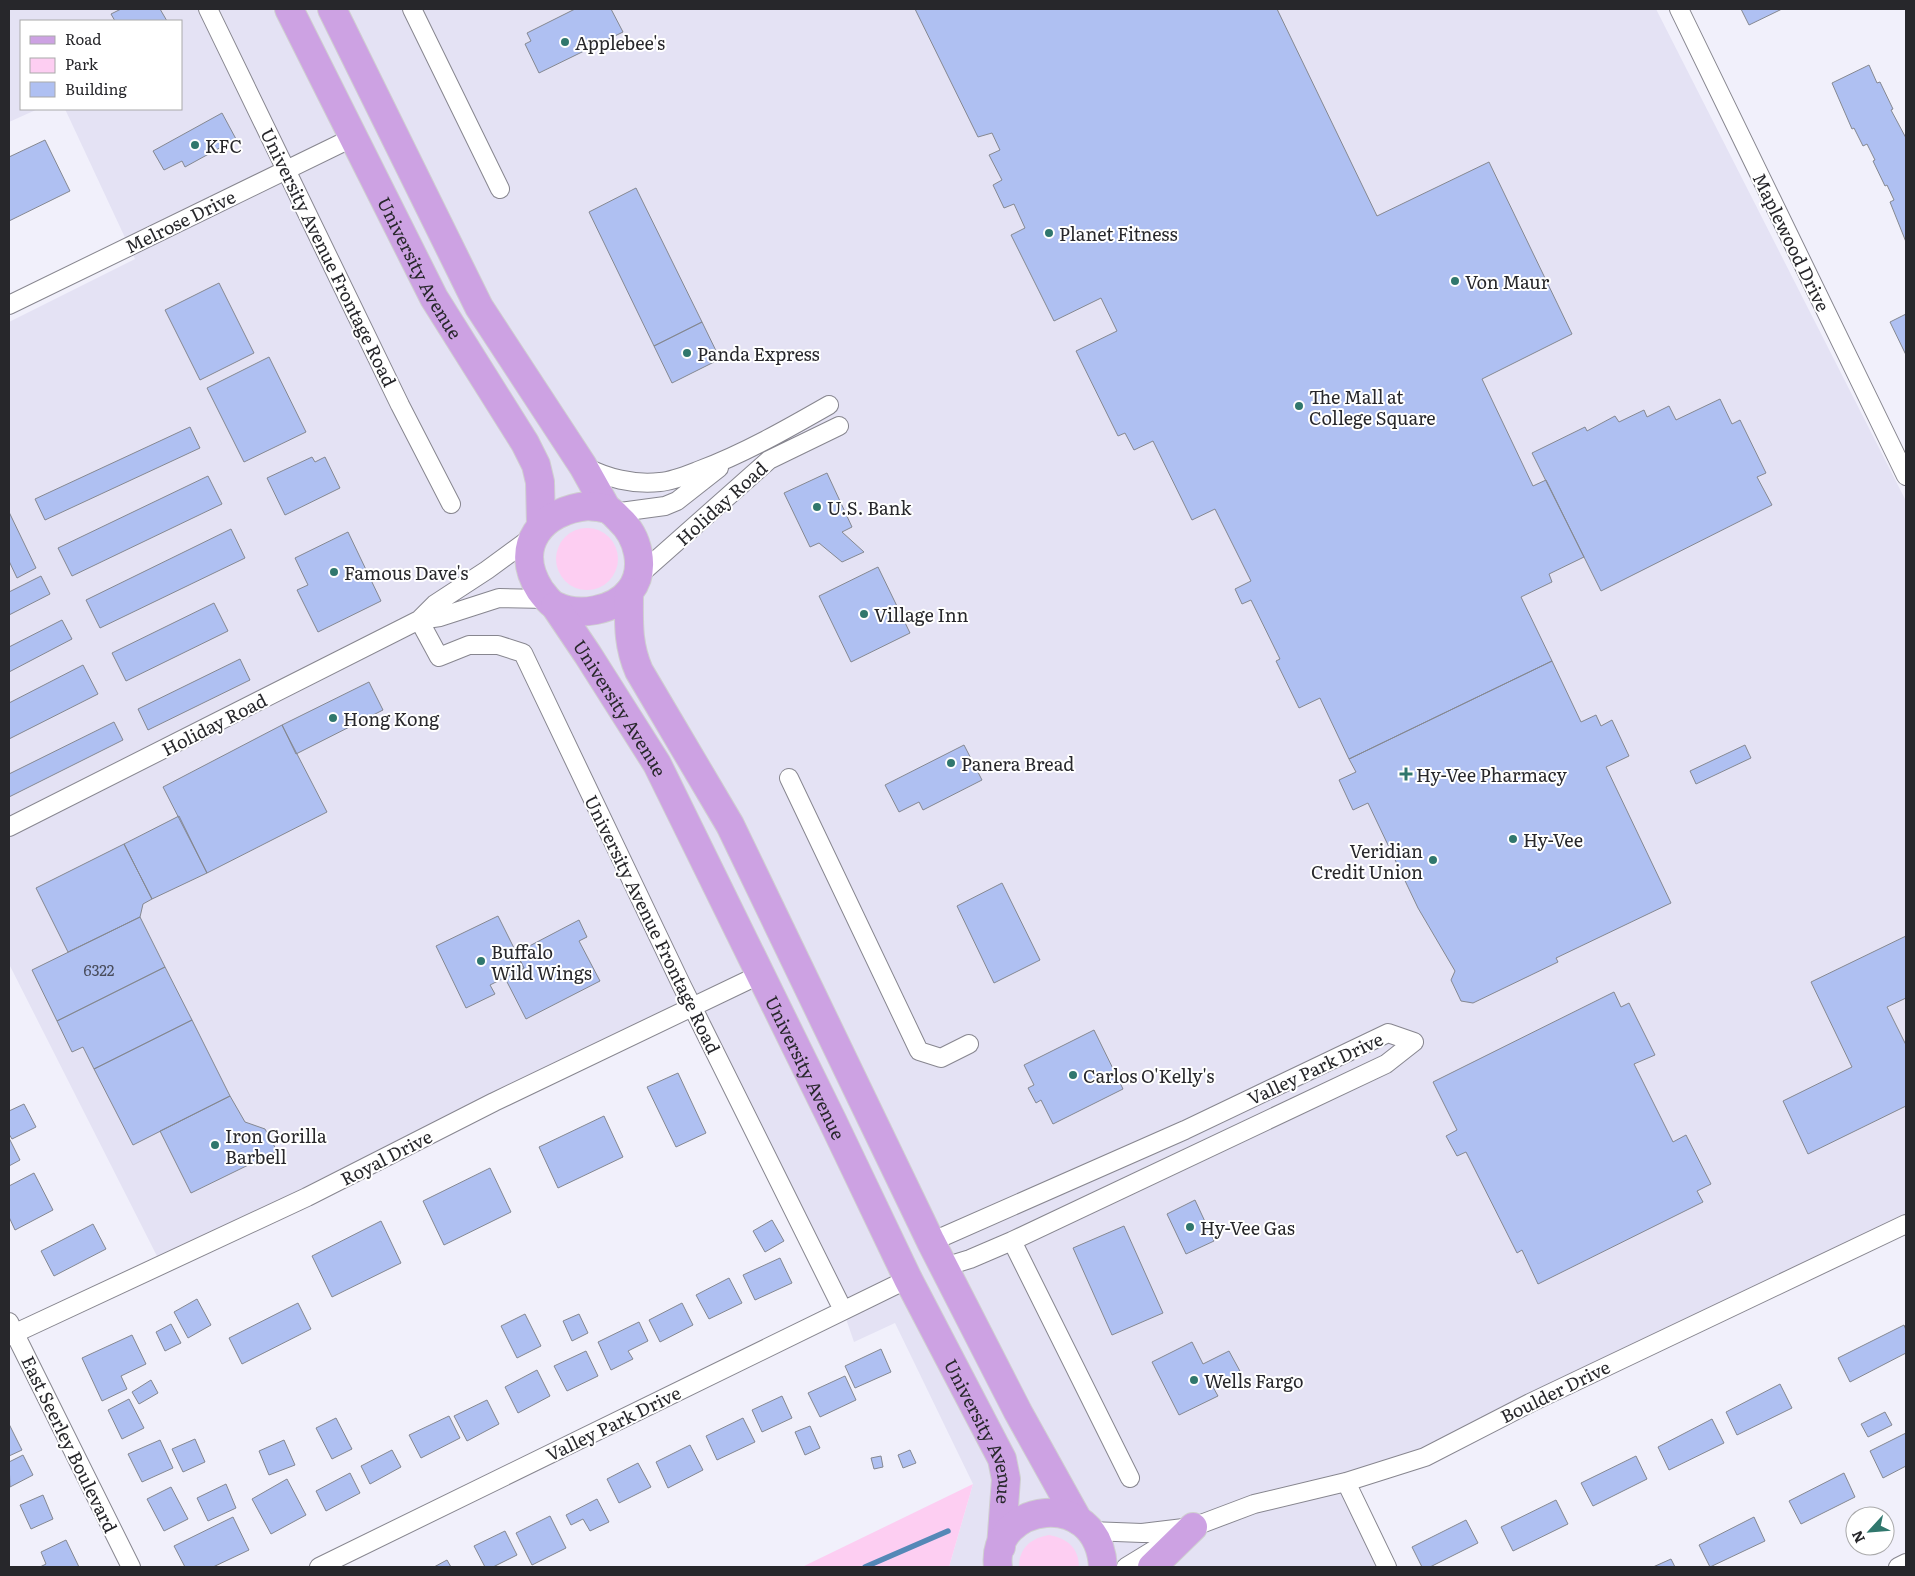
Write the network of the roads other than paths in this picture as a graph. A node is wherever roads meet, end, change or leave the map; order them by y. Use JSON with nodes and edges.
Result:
{"nodes":[{"id":1,"x":208,"y":9,"type":"edge"},
{"id":2,"x":289,"y":9,"type":"edge"},
{"id":3,"x":332,"y":9,"type":"edge"},
{"id":4,"x":412,"y":9,"type":"edge"},
{"id":5,"x":1679,"y":9,"type":"edge"},
{"id":6,"x":352,"y":138,"type":"junction"},
{"id":7,"x":287,"y":169,"type":"junction"},
{"id":8,"x":500,"y":189,"type":"dead end"},
{"id":9,"x":458,"y":264,"type":"junction"},
{"id":10,"x":9,"y":305,"type":"edge"},
{"id":11,"x":829,"y":406,"type":"dead end"},
{"id":12,"x":840,"y":426,"type":"dead end"},
{"id":13,"x":733,"y":457,"type":"junction"},
{"id":14,"x":583,"y":466,"type":"junction"},
{"id":15,"x":1906,"y":476,"type":"edge"},
{"id":16,"x":451,"y":504,"type":"dead end"},
{"id":17,"x":610,"y":511,"type":"junction"},
{"id":18,"x":536,"y":532,"type":"junction"},
{"id":19,"x":633,"y":585,"type":"junction"},
{"id":20,"x":551,"y":603,"type":"junction"},
{"id":21,"x":419,"y":620,"type":"junction"},
{"id":22,"x":789,"y":778,"type":"dead end"},
{"id":23,"x":9,"y":827,"type":"edge"},
{"id":24,"x":761,"y":974,"type":"junction"},
{"id":25,"x":693,"y":1007,"type":"junction"},
{"id":26,"x":969,"y":1044,"type":"dead end"},
{"id":27,"x":863,"y":1103,"type":"junction"},
{"id":28,"x":832,"y":1120,"type":"junction"},
{"id":29,"x":1906,"y":1224,"type":"edge"},
{"id":30,"x":1012,"y":1241,"type":"junction"},
{"id":31,"x":931,"y":1242,"type":"junction"},
{"id":32,"x":944,"y":1267,"type":"junction"},
{"id":33,"x":908,"y":1279,"type":"junction"},
{"id":34,"x":843,"y":1310,"type":"junction"},
{"id":35,"x":11,"y":1330,"type":"edge"},
{"id":36,"x":1130,"y":1478,"type":"dead end"},
{"id":37,"x":1346,"y":1482,"type":"junction"},
{"id":38,"x":1084,"y":1525,"type":"junction"},
{"id":39,"x":1193,"y":1527,"type":"junction"},
{"id":40,"x":999,"y":1557,"type":"edge"},
{"id":41,"x":1906,"y":1563,"type":"edge"},
{"id":42,"x":131,"y":1567,"type":"edge"},
{"id":43,"x":319,"y":1567,"type":"edge"},
{"id":44,"x":1103,"y":1567,"type":"edge"},
{"id":45,"x":1126,"y":1567,"type":"edge"},
{"id":46,"x":1152,"y":1567,"type":"edge"},
{"id":47,"x":1386,"y":1567,"type":"edge"},
{"id":48,"x":1898,"y":1567,"type":"edge"}],
"edges":[{"from":1,"to":7,"type":"street","name":"University Avenue Frontage Road"},
{"from":2,"to":6,"type":"main road","name":"University Avenue"},
{"from":3,"to":9,"type":"main road","name":"University Avenue"},
{"from":4,"to":8,"type":"street"},
{"from":5,"to":15,"type":"street","name":"Maplewood Drive"},
{"from":6,"to":7,"type":"street","name":"Melrose Drive"},
{"from":6,"to":9,"type":"main road"},
{"from":6,"to":18,"type":"main road","name":"University Avenue"},
{"from":7,"to":10,"type":"street","name":"Melrose Drive"},
{"from":7,"to":16,"type":"street","name":"University Avenue Frontage Road"},
{"from":9,"to":14,"type":"main road","name":"University Avenue"},
{"from":11,"to":13,"type":"street","name":"Holiday Road"},
{"from":12,"to":19,"type":"street","name":"Holiday Road"},
{"from":13,"to":14,"type":"street","name":"Holiday Road"},
{"from":13,"to":17,"type":"street","name":"Holiday Road"},
{"from":14,"to":17,"type":"main road","name":"University Avenue"},
{"from":17,"to":18,"type":"main road"},
{"from":17,"to":19,"type":"main road"},
{"from":18,"to":20,"type":"main road"},
{"from":18,"to":21,"type":"street","name":"Holiday Road"},
{"from":19,"to":20,"type":"main road"},
{"from":19,"to":27,"type":"main road","name":"University Avenue"},
{"from":20,"to":21,"type":"street","name":"Holiday Road"},
{"from":20,"to":24,"type":"main road","name":"University Avenue"},
{"from":21,"to":23,"type":"street","name":"Holiday Road"},
{"from":21,"to":25,"type":"street","name":"University Avenue Frontage Road"},
{"from":22,"to":26,"type":"street"},
{"from":24,"to":25,"type":"street","name":"Royal Drive"},
{"from":24,"to":27,"type":"main road"},
{"from":24,"to":28,"type":"main road","name":"University Avenue"},
{"from":25,"to":34,"type":"street","name":"University Avenue Frontage Road"},
{"from":25,"to":35,"type":"street","name":"Royal Drive"},
{"from":27,"to":31,"type":"main road","name":"University Avenue"},
{"from":28,"to":32,"type":"main road"},
{"from":28,"to":33,"type":"main road","name":"University Avenue"},
{"from":29,"to":37,"type":"street","name":"Boulder Drive"},
{"from":30,"to":31,"type":"street","name":"Valley Park Drive"},
{"from":30,"to":32,"type":"street","name":"Valley Park Drive"},
{"from":30,"to":36,"type":"street"},
{"from":31,"to":32,"type":"main road","name":"University Avenue"},
{"from":32,"to":38,"type":"main road","name":"University Avenue"},
{"from":33,"to":34,"type":"street","name":"Valley Park Drive"},
{"from":33,"to":40,"type":"main road","name":"University Avenue"},
{"from":34,"to":43,"type":"street","name":"Valley Park Drive"},
{"from":35,"to":42,"type":"street","name":"East Seerley Boulevard"},
{"from":37,"to":39,"type":"street","name":"Boulder Drive"},
{"from":37,"to":47,"type":"street"},
{"from":38,"to":39,"type":"street","name":"Boulder Drive"},
{"from":38,"to":40,"type":"main road"},
{"from":38,"to":44,"type":"main road","name":"University Avenue"},
{"from":39,"to":45,"type":"street","name":"Boulder Drive"},
{"from":39,"to":46,"type":"main road"},
{"from":41,"to":48,"type":"street"}]}
